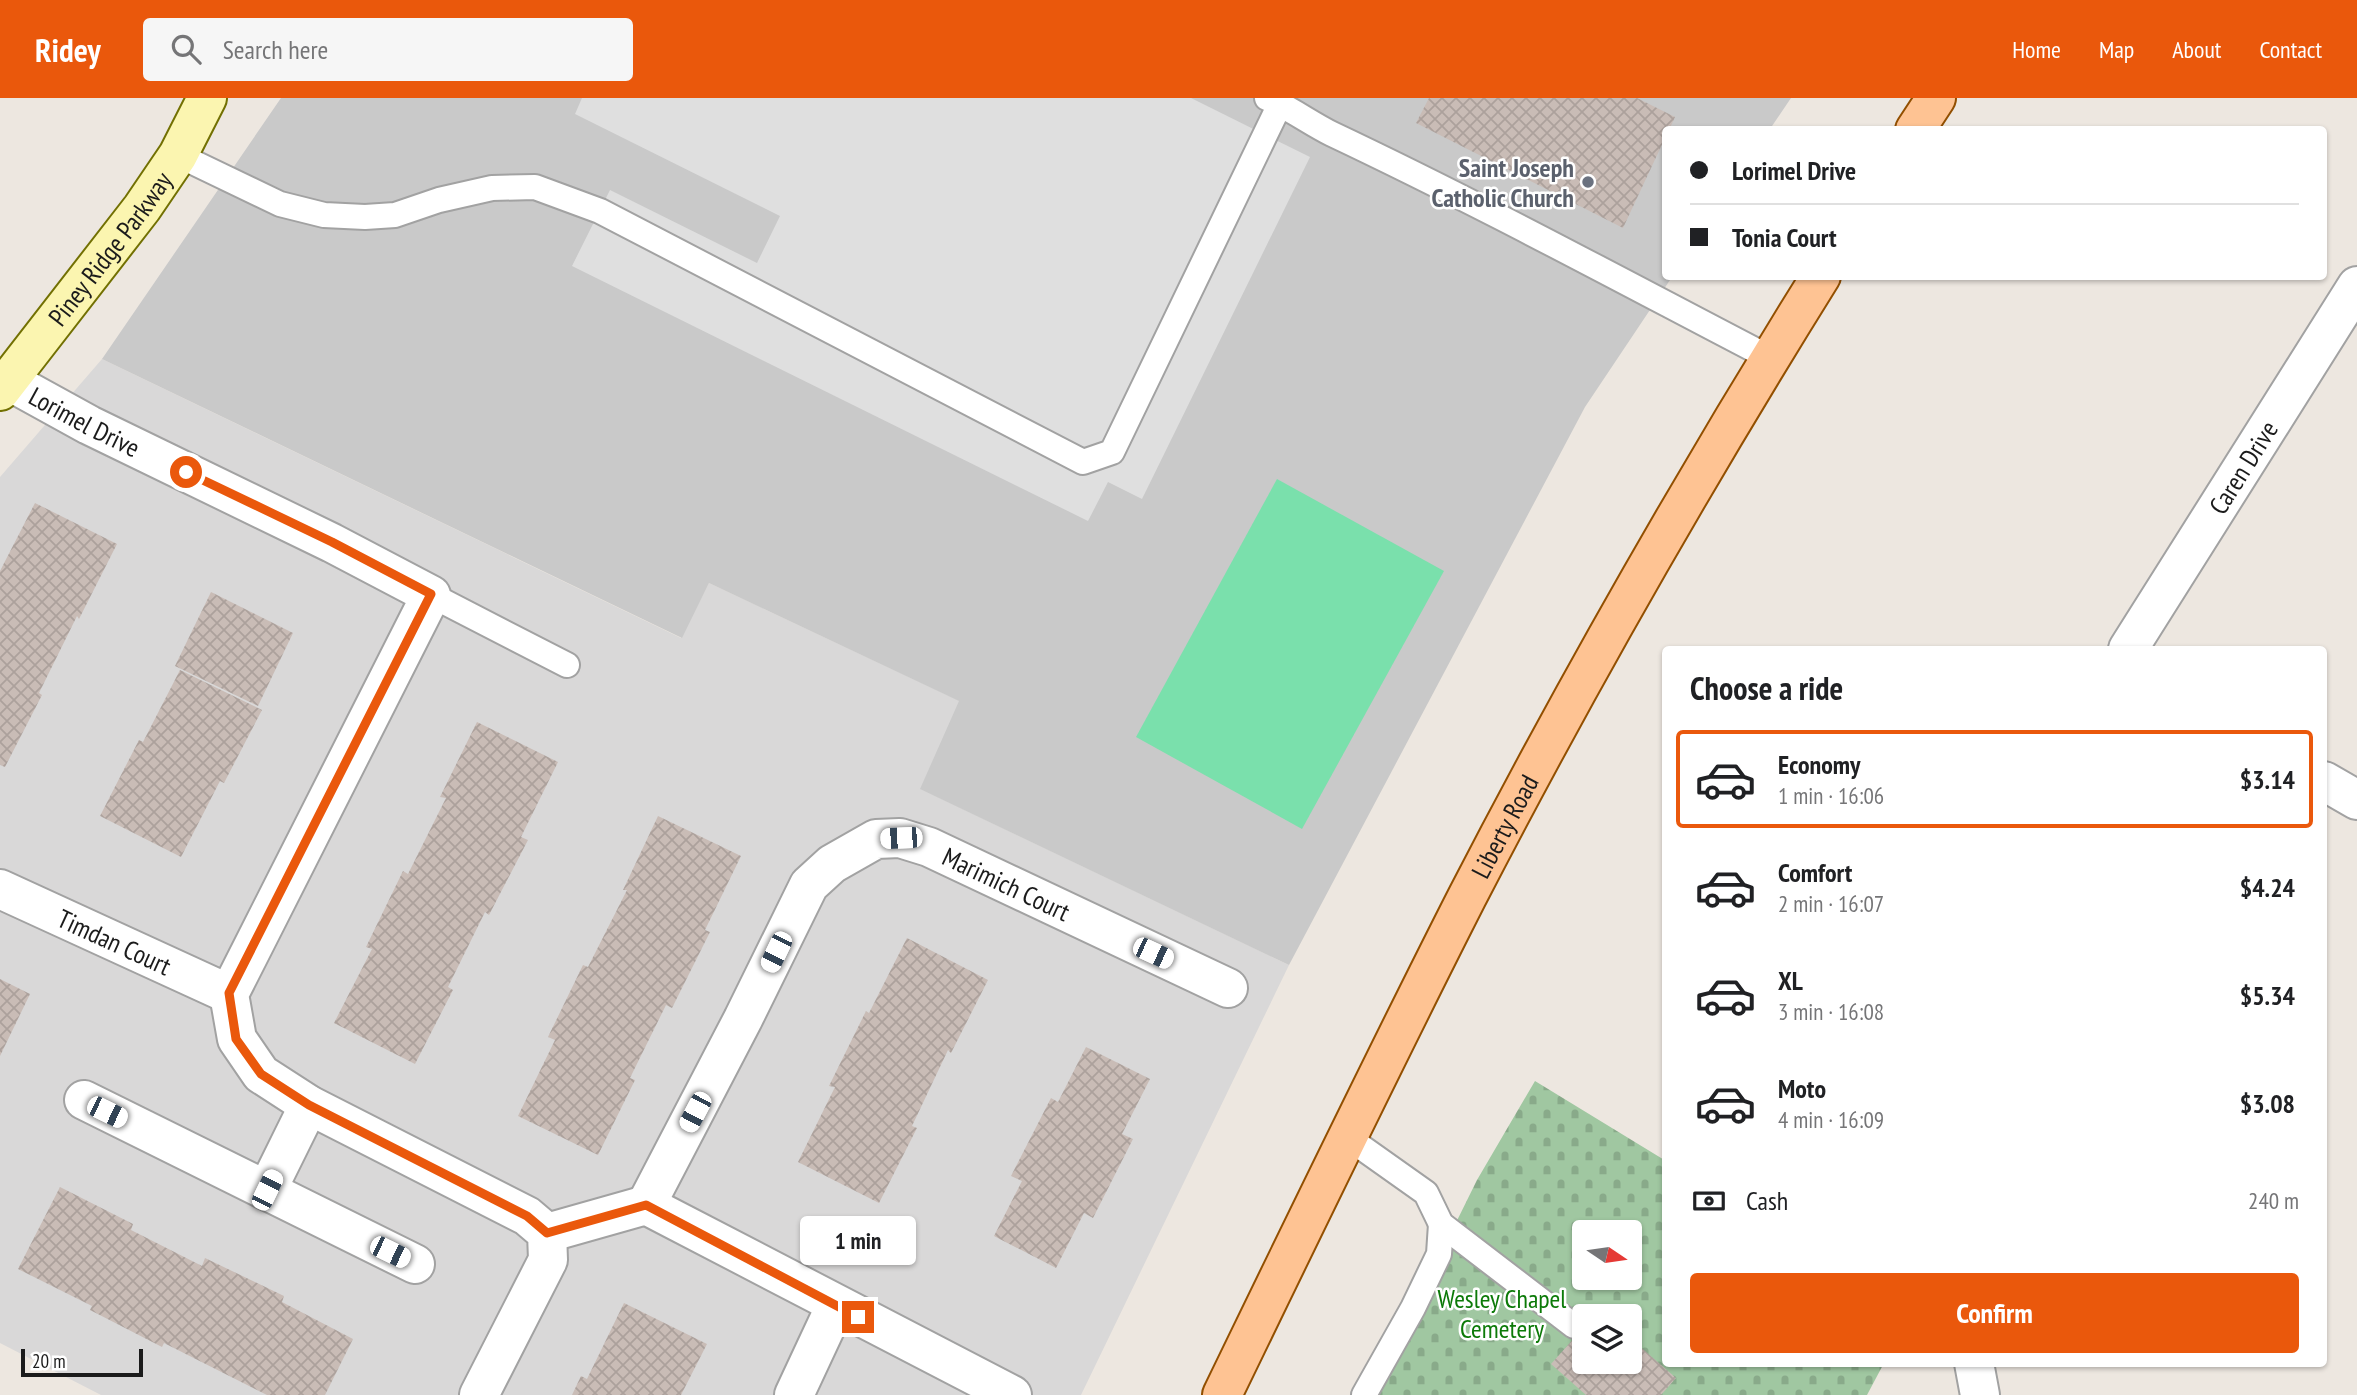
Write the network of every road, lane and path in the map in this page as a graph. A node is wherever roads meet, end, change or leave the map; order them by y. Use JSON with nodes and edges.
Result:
{"nodes":[{"id":1,"x":207,"y":98,"type":"edge"},
{"id":2,"x":1936,"y":98,"type":"edge"},
{"id":3,"x":1273,"y":101,"type":"edge"},
{"id":4,"x":1918,"y":126,"type":"edge"},
{"id":5,"x":178,"y":155,"type":"junction"},
{"id":6,"x":1819,"y":280,"type":"edge"},
{"id":7,"x":2357,"y":286,"type":"edge"},
{"id":8,"x":1770,"y":358,"type":"junction"},
{"id":9,"x":4,"y":386,"type":"edge"},
{"id":10,"x":431,"y":594,"type":"junction"},
{"id":11,"x":2130,"y":646,"type":"edge"},
{"id":12,"x":567,"y":665,"type":"dead end"},
{"id":13,"x":2327,"y":783,"type":"edge"},
{"id":14,"x":2357,"y":800,"type":"edge"},
{"id":15,"x":0,"y":889,"type":"edge"},
{"id":16,"x":1228,"y":988,"type":"dead end"},
{"id":17,"x":229,"y":993,"type":"junction"},
{"id":18,"x":84,"y":1100,"type":"dead end"},
{"id":19,"x":309,"y":1105,"type":"junction"},
{"id":20,"x":1347,"y":1137,"type":"junction"},
{"id":21,"x":267,"y":1190,"type":"junction"},
{"id":22,"x":646,"y":1205,"type":"junction"},
{"id":23,"x":1441,"y":1224,"type":"junction"},
{"id":24,"x":547,"y":1233,"type":"junction"},
{"id":25,"x":415,"y":1264,"type":"dead end"},
{"id":26,"x":836,"y":1306,"type":"junction"},
{"id":27,"x":1572,"y":1324,"type":"edge"},
{"id":28,"x":1975,"y":1367,"type":"edge"},
{"id":29,"x":479,"y":1395,"type":"edge"},
{"id":30,"x":794,"y":1395,"type":"edge"},
{"id":31,"x":1012,"y":1395,"type":"edge"},
{"id":32,"x":1222,"y":1395,"type":"edge"},
{"id":33,"x":1364,"y":1395,"type":"edge"},
{"id":34,"x":1980,"y":1395,"type":"edge"}],
"edges":[{"from":1,"to":5,"type":"street","name":"Piney Ridge Parkway"},
{"from":2,"to":4,"type":"main road"},
{"from":3,"to":5,"type":"lane"},
{"from":3,"to":8,"type":"lane"},
{"from":5,"to":9,"type":"street","name":"Piney Ridge Parkway"},
{"from":6,"to":8,"type":"main road","name":"Liberty Road"},
{"from":7,"to":11,"type":"street","name":"Caren Drive"},
{"from":8,"to":20,"type":"main road","name":"Liberty Road"},
{"from":9,"to":10,"type":"street","name":"Lorimel Drive"},
{"from":10,"to":12,"type":"lane"},
{"from":10,"to":17,"type":"street"},
{"from":13,"to":14,"type":"street"},
{"from":15,"to":17,"type":"street","name":"Timdan Court"},
{"from":16,"to":22,"type":"street","name":"Marimich Court"},
{"from":17,"to":19,"type":"street"},
{"from":18,"to":21,"type":"street"},
{"from":19,"to":21,"type":"street"},
{"from":19,"to":24,"type":"street"},
{"from":20,"to":23,"type":"lane"},
{"from":20,"to":32,"type":"main road","name":"Liberty Road"},
{"from":21,"to":25,"type":"street"},
{"from":22,"to":24,"type":"street"},
{"from":22,"to":26,"type":"street"},
{"from":23,"to":27,"type":"lane"},
{"from":23,"to":33,"type":"lane"},
{"from":24,"to":29,"type":"street"},
{"from":26,"to":30,"type":"street"},
{"from":26,"to":31,"type":"street"},
{"from":28,"to":34,"type":"street"}]}
